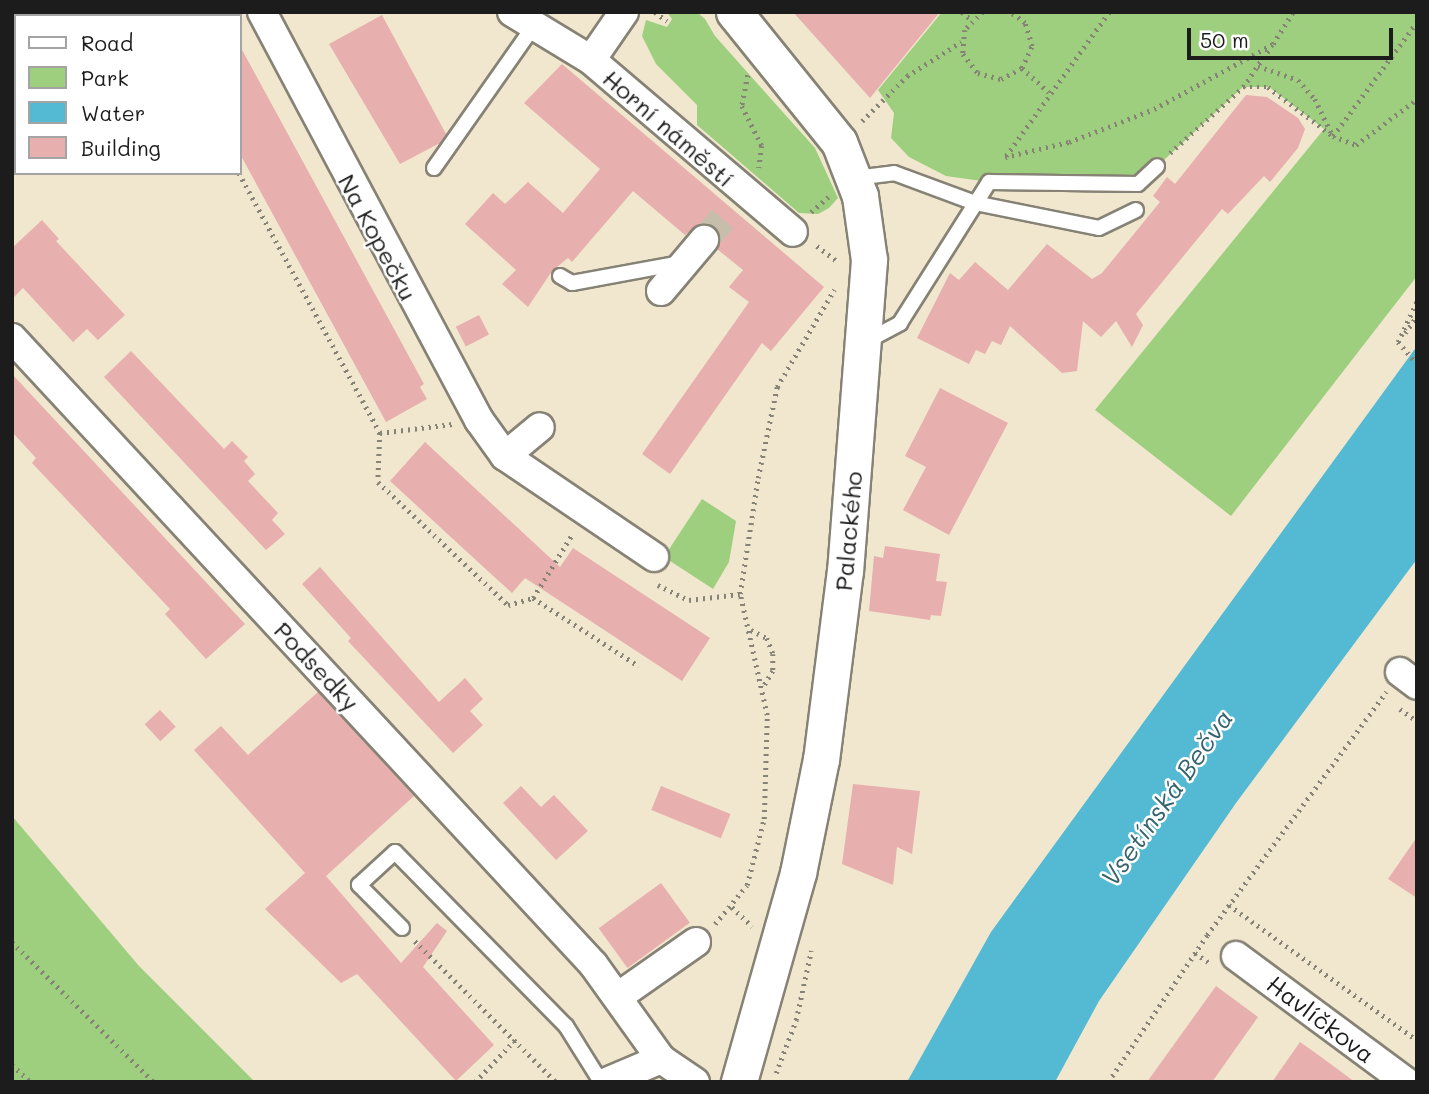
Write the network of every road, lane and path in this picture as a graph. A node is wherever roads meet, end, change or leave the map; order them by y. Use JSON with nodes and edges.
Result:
{"nodes":[{"id":1,"x":262,"y":12,"type":"edge"},
{"id":2,"x":624,"y":12,"type":"edge"},
{"id":3,"x":655,"y":12,"type":"edge"},
{"id":4,"x":734,"y":12,"type":"edge"},
{"id":5,"x":962,"y":12,"type":"edge"},
{"id":6,"x":983,"y":12,"type":"edge"},
{"id":7,"x":1010,"y":12,"type":"edge"},
{"id":8,"x":1109,"y":12,"type":"edge"},
{"id":9,"x":1142,"y":12,"type":"edge"},
{"id":10,"x":1180,"y":12,"type":"edge"},
{"id":11,"x":1293,"y":12,"type":"edge"},
{"id":12,"x":522,"y":20,"type":"edge"},
{"id":13,"x":972,"y":20,"type":"junction"},
{"id":14,"x":667,"y":21,"type":"dead end"},
{"id":15,"x":1417,"y":22,"type":"edge"},
{"id":16,"x":962,"y":42,"type":"junction"},
{"id":17,"x":1273,"y":44,"type":"junction"},
{"id":18,"x":591,"y":60,"type":"junction"},
{"id":19,"x":1258,"y":66,"type":"junction"},
{"id":20,"x":752,"y":68,"type":"dead end"},
{"id":21,"x":1022,"y":68,"type":"junction"},
{"id":22,"x":1242,"y":87,"type":"junction"},
{"id":23,"x":1049,"y":92,"type":"junction"},
{"id":24,"x":1417,"y":99,"type":"edge"},
{"id":25,"x":858,"y":125,"type":"dead end"},
{"id":26,"x":1334,"y":136,"type":"junction"},
{"id":27,"x":1005,"y":157,"type":"junction"},
{"id":28,"x":1159,"y":164,"type":"joint"},
{"id":29,"x":434,"y":168,"type":"dead end"},
{"id":30,"x":240,"y":175,"type":"edge"},
{"id":31,"x":855,"y":178,"type":"junction"},
{"id":32,"x":989,"y":182,"type":"junction"},
{"id":33,"x":737,"y":202,"type":"junction"},
{"id":34,"x":975,"y":203,"type":"junction"},
{"id":35,"x":1136,"y":210,"type":"dead end"},
{"id":36,"x":793,"y":232,"type":"joint"},
{"id":37,"x":704,"y":240,"type":"tunnel mouth"},
{"id":38,"x":682,"y":262,"type":"junction"},
{"id":39,"x":836,"y":268,"type":"dead end"},
{"id":40,"x":560,"y":276,"type":"dead end"},
{"id":41,"x":836,"y":278,"type":"dead end"},
{"id":42,"x":662,"y":291,"type":"dead end"},
{"id":43,"x":1417,"y":301,"type":"edge"},
{"id":44,"x":1417,"y":316,"type":"edge"},
{"id":45,"x":12,"y":338,"type":"edge"},
{"id":46,"x":865,"y":342,"type":"junction"},
{"id":47,"x":1398,"y":342,"type":"junction"},
{"id":48,"x":1417,"y":363,"type":"edge"},
{"id":49,"x":479,"y":421,"type":"junction"},
{"id":50,"x":540,"y":427,"type":"dead end"},
{"id":51,"x":380,"y":433,"type":"junction"},
{"id":52,"x":505,"y":456,"type":"junction"},
{"id":53,"x":575,"y":529,"type":"dead end"},
{"id":54,"x":654,"y":557,"type":"dead end"},
{"id":55,"x":533,"y":598,"type":"junction"},
{"id":56,"x":751,"y":629,"type":"junction"},
{"id":57,"x":639,"y":666,"type":"dead end"},
{"id":58,"x":1408,"y":679,"type":"edge"},
{"id":59,"x":763,"y":686,"type":"junction"},
{"id":60,"x":1229,"y":905,"type":"junction"},
{"id":61,"x":733,"y":907,"type":"junction"},
{"id":62,"x":402,"y":928,"type":"joint"},
{"id":63,"x":758,"y":932,"type":"dead end"},
{"id":64,"x":12,"y":942,"type":"edge"},
{"id":65,"x":696,"y":942,"type":"joint"},
{"id":66,"x":1236,"y":956,"type":"dead end"},
{"id":67,"x":619,"y":996,"type":"junction"},
{"id":68,"x":515,"y":1040,"type":"junction"},
{"id":69,"x":1417,"y":1040,"type":"edge"},
{"id":70,"x":661,"y":1059,"type":"junction"},
{"id":71,"x":14,"y":1069,"type":"edge"},
{"id":72,"x":31,"y":1082,"type":"edge"},
{"id":73,"x":154,"y":1082,"type":"edge"},
{"id":74,"x":475,"y":1082,"type":"edge"},
{"id":75,"x":556,"y":1082,"type":"edge"},
{"id":76,"x":601,"y":1082,"type":"edge"},
{"id":77,"x":607,"y":1082,"type":"edge"},
{"id":78,"x":695,"y":1082,"type":"edge"},
{"id":79,"x":738,"y":1082,"type":"edge"},
{"id":80,"x":1108,"y":1082,"type":"edge"},
{"id":81,"x":1406,"y":1082,"type":"edge"}],
"edges":[{"from":1,"to":49,"type":"street","name":"Na Kopečku"},
{"from":2,"to":18,"type":"street","name":"Horní náměstí"},
{"from":3,"to":14,"type":"path"},
{"from":4,"to":31,"type":"street","name":"Palackého"},
{"from":5,"to":13,"type":"path"},
{"from":6,"to":13,"type":"path"},
{"from":7,"to":21,"type":"path"},
{"from":8,"to":23,"type":"path"},
{"from":9,"to":10,"type":"path"},
{"from":11,"to":17,"type":"path"},
{"from":12,"to":18,"type":"street"},
{"from":12,"to":29,"type":"lane"},
{"from":13,"to":16,"type":"path"},
{"from":15,"to":26,"type":"path"},
{"from":16,"to":21,"type":"path"},
{"from":16,"to":25,"type":"path"},
{"from":17,"to":19,"type":"path"},
{"from":17,"to":27,"type":"path"},
{"from":18,"to":33,"type":"street","name":"Horní náměstí"},
{"from":19,"to":22,"type":"path"},
{"from":19,"to":26,"type":"path"},
{"from":20,"to":33,"type":"path"},
{"from":21,"to":23,"type":"path"},
{"from":22,"to":26,"type":"path"},
{"from":22,"to":28,"type":"path"},
{"from":23,"to":27,"type":"path"},
{"from":24,"to":26,"type":"path"},
{"from":27,"to":32,"type":"path"},
{"from":28,"to":32,"type":"lane"},
{"from":30,"to":51,"type":"path"},
{"from":31,"to":34,"type":"lane"},
{"from":31,"to":46,"type":"street","name":"Palackého"},
{"from":32,"to":34,"type":"lane"},
{"from":33,"to":36,"type":"street","name":"Horní náměstí"},
{"from":34,"to":35,"type":"lane"},
{"from":34,"to":46,"type":"lane"},
{"from":36,"to":39,"type":"path"},
{"from":37,"to":38,"type":"street"},
{"from":38,"to":40,"type":"lane"},
{"from":38,"to":42,"type":"street"},
{"from":41,"to":56,"type":"path"},
{"from":43,"to":47,"type":"path"},
{"from":44,"to":47,"type":"path"},
{"from":45,"to":67,"type":"street","name":"Podsedky"},
{"from":46,"to":79,"type":"street","name":"Palackého"},
{"from":47,"to":48,"type":"path"},
{"from":49,"to":51,"type":"path"},
{"from":49,"to":52,"type":"street","name":"Na Kopečku"},
{"from":50,"to":52,"type":"street"},
{"from":51,"to":55,"type":"path"},
{"from":52,"to":54,"type":"street","name":"Na Kopečku"},
{"from":53,"to":55,"type":"path"},
{"from":55,"to":57,"type":"path"},
{"from":56,"to":59,"type":"path"},
{"from":56,"to":59,"type":"path"},
{"from":58,"to":60,"type":"path"},
{"from":59,"to":61,"type":"path"},
{"from":60,"to":69,"type":"path"},
{"from":60,"to":80,"type":"path"},
{"from":61,"to":63,"type":"path"},
{"from":61,"to":65,"type":"path"},
{"from":62,"to":68,"type":"path"},
{"from":62,"to":76,"type":"lane"},
{"from":64,"to":73,"type":"path"},
{"from":65,"to":67,"type":"street"},
{"from":66,"to":81,"type":"street","name":"Havlíčkova"},
{"from":67,"to":70,"type":"street","name":"Podsedky"},
{"from":68,"to":74,"type":"path"},
{"from":68,"to":75,"type":"path"},
{"from":70,"to":77,"type":"street"},
{"from":70,"to":78,"type":"street","name":"Podsedky"},
{"from":71,"to":72,"type":"path"}]}
